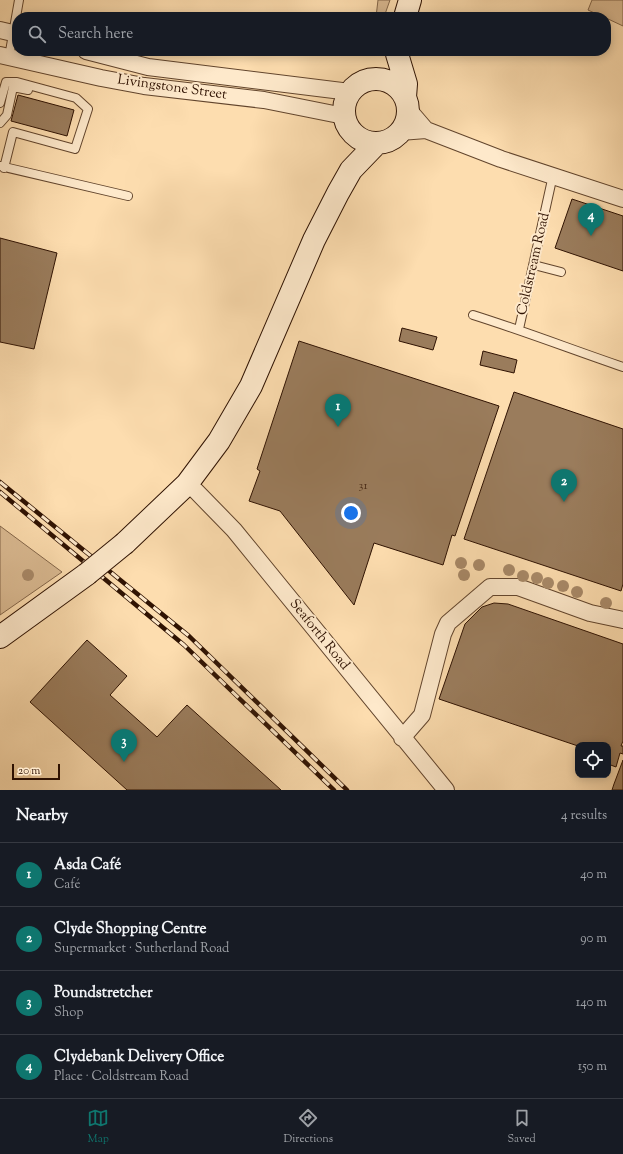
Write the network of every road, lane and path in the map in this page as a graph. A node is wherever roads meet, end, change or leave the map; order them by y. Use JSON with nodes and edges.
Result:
{"nodes":[{"id":1,"x":19,"y":0,"type":"edge"},
{"id":2,"x":410,"y":0,"type":"edge"},
{"id":3,"x":16,"y":12,"type":"edge"},
{"id":4,"x":406,"y":12,"type":"edge"},
{"id":5,"x":10,"y":33,"type":"edge"},
{"id":6,"x":4,"y":56,"type":"edge"},
{"id":7,"x":98,"y":56,"type":"edge"},
{"id":8,"x":394,"y":56,"type":"edge"},
{"id":9,"x":398,"y":56,"type":"edge"},
{"id":10,"x":146,"y":76,"type":"junction"},
{"id":11,"x":377,"y":79,"type":"junction"},
{"id":12,"x":350,"y":92,"type":"junction"},
{"id":13,"x":76,"y":98,"type":"junction"},
{"id":14,"x":0,"y":103,"type":"edge"},
{"id":15,"x":407,"y":103,"type":"junction"},
{"id":16,"x":346,"y":122,"type":"junction"},
{"id":17,"x":0,"y":123,"type":"edge"},
{"id":18,"x":426,"y":130,"type":"junction"},
{"id":19,"x":400,"y":132,"type":"junction"},
{"id":20,"x":377,"y":143,"type":"junction"},
{"id":21,"x":2,"y":167,"type":"edge"},
{"id":22,"x":351,"y":170,"type":"junction"},
{"id":23,"x":553,"y":175,"type":"junction"},
{"id":24,"x":128,"y":196,"type":"dead end"},
{"id":25,"x":623,"y":199,"type":"edge"},
{"id":26,"x":534,"y":265,"type":"junction"},
{"id":27,"x":561,"y":272,"type":"dead end"},
{"id":28,"x":473,"y":315,"type":"dead end"},
{"id":29,"x":519,"y":329,"type":"junction"},
{"id":30,"x":623,"y":367,"type":"edge"},
{"id":31,"x":187,"y":484,"type":"junction"},
{"id":32,"x":623,"y":620,"type":"edge"},
{"id":33,"x":0,"y":637,"type":"edge"},
{"id":34,"x":402,"y":738,"type":"junction"},
{"id":35,"x":446,"y":790,"type":"edge"}],
"edges":[{"from":1,"to":3,"type":"lane"},
{"from":2,"to":4,"type":"street"},
{"from":5,"to":6,"type":"lane"},
{"from":6,"to":10,"type":"street","name":"Livingstone Street"},
{"from":7,"to":10,"type":"street","name":"Livingstone Street"},
{"from":8,"to":11,"type":"street"},
{"from":9,"to":15,"type":"street"},
{"from":10,"to":12,"type":"street","name":"Livingstone Street"},
{"from":10,"to":16,"type":"street","name":"Livingstone Street"},
{"from":11,"to":12,"type":"street"},
{"from":11,"to":15,"type":"street"},
{"from":12,"to":16,"type":"street"},
{"from":13,"to":14,"type":"lane"},
{"from":13,"to":17,"type":"lane"},
{"from":13,"to":21,"type":"lane"},
{"from":15,"to":18,"type":"street"},
{"from":15,"to":19,"type":"street"},
{"from":16,"to":20,"type":"street"},
{"from":16,"to":22,"type":"street"},
{"from":18,"to":19,"type":"street"},
{"from":18,"to":23,"type":"street"},
{"from":19,"to":20,"type":"street"},
{"from":20,"to":22,"type":"street"},
{"from":21,"to":24,"type":"lane"},
{"from":22,"to":31,"type":"street"},
{"from":23,"to":25,"type":"street"},
{"from":23,"to":26,"type":"lane","name":"Coldstream Road"},
{"from":26,"to":27,"type":"lane"},
{"from":26,"to":29,"type":"lane","name":"Coldstream Road"},
{"from":28,"to":29,"type":"lane","name":"Coldstream Road"},
{"from":29,"to":30,"type":"lane"},
{"from":31,"to":33,"type":"street","bridge":true},
{"from":31,"to":34,"type":"street","name":"Seaforth Road"},
{"from":32,"to":34,"type":"street"},
{"from":34,"to":35,"type":"street","name":"Seaforth Road"}]}
